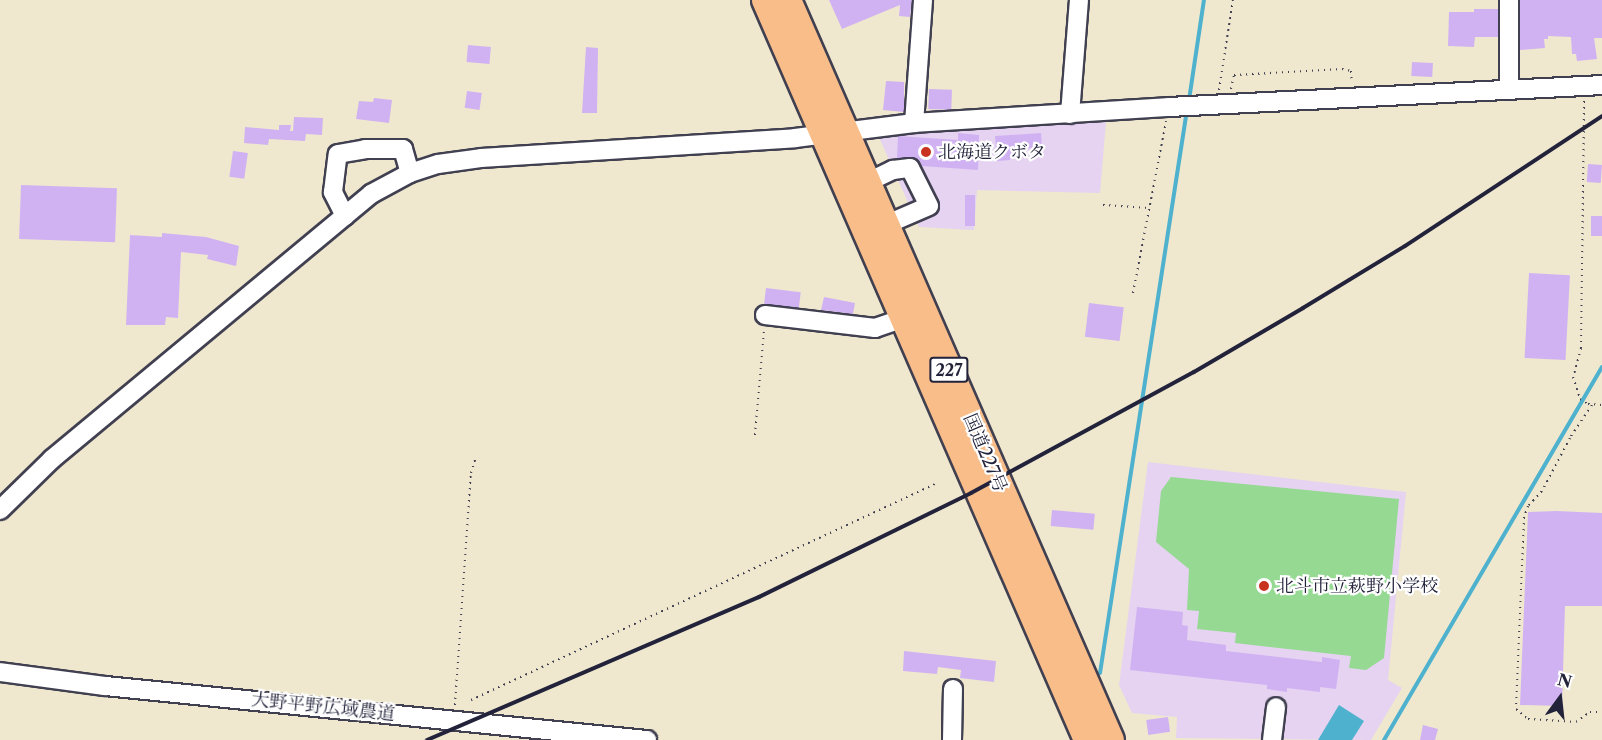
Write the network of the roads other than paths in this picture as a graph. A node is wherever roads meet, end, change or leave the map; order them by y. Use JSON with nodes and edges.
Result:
{"nodes":[{"id":1,"x":765,"y":0,"type":"edge"},
{"id":2,"x":789,"y":0,"type":"edge"},
{"id":3,"x":922,"y":0,"type":"edge"},
{"id":4,"x":1079,"y":0,"type":"edge"},
{"id":5,"x":1509,"y":0,"type":"edge"},
{"id":6,"x":1593,"y":86,"type":"edge"},
{"id":7,"x":1509,"y":90,"type":"junction"},
{"id":8,"x":1070,"y":114,"type":"junction"},
{"id":9,"x":915,"y":123,"type":"junction"},
{"id":10,"x":833,"y":132,"type":"junction"},
{"id":11,"x":410,"y":173,"type":"junction"},
{"id":12,"x":866,"y":183,"type":"junction"},
{"id":13,"x":345,"y":216,"type":"junction"},
{"id":14,"x":885,"y":225,"type":"junction"},
{"id":15,"x":765,"y":315,"type":"road end"},
{"id":16,"x":914,"y":315,"type":"junction"},
{"id":17,"x":0,"y":510,"type":"edge"},
{"id":18,"x":0,"y":672,"type":"edge"},
{"id":19,"x":953,"y":689,"type":"dead end"},
{"id":20,"x":1276,"y":707,"type":"dead end"},
{"id":21,"x":647,"y":740,"type":"edge"},
{"id":22,"x":952,"y":740,"type":"edge"},
{"id":23,"x":1087,"y":740,"type":"edge"},
{"id":24,"x":1111,"y":740,"type":"edge"},
{"id":25,"x":1272,"y":740,"type":"edge"}],
"edges":[{"from":1,"to":10,"type":"highway","name":"国道227号","number":"227"},
{"from":2,"to":10,"type":"highway","name":"国道227号","number":"227"},
{"from":3,"to":9,"type":"street"},
{"from":4,"to":8,"type":"street"},
{"from":5,"to":7,"type":"street"},
{"from":6,"to":7,"type":"street"},
{"from":7,"to":8,"type":"street"},
{"from":8,"to":9,"type":"street"},
{"from":9,"to":10,"type":"street"},
{"from":10,"to":11,"type":"street"},
{"from":10,"to":12,"type":"highway","name":"国道227号","number":"227"},
{"from":10,"to":16,"type":"highway","name":"国道227号","number":"227"},
{"from":11,"to":13,"type":"street"},
{"from":11,"to":13,"type":"street"},
{"from":12,"to":14,"type":"highway","name":"国道227号","number":"227"},
{"from":12,"to":14,"type":"street"},
{"from":13,"to":17,"type":"street"},
{"from":14,"to":16,"type":"highway","name":"国道227号","number":"227"},
{"from":15,"to":16,"type":"street"},
{"from":16,"to":23,"type":"highway","name":"国道227号","number":"227"},
{"from":16,"to":24,"type":"highway","name":"国道227号","number":"227"},
{"from":18,"to":21,"type":"street","name":"大野平野広域農道"},
{"from":19,"to":22,"type":"street"},
{"from":20,"to":25,"type":"street"}]}
